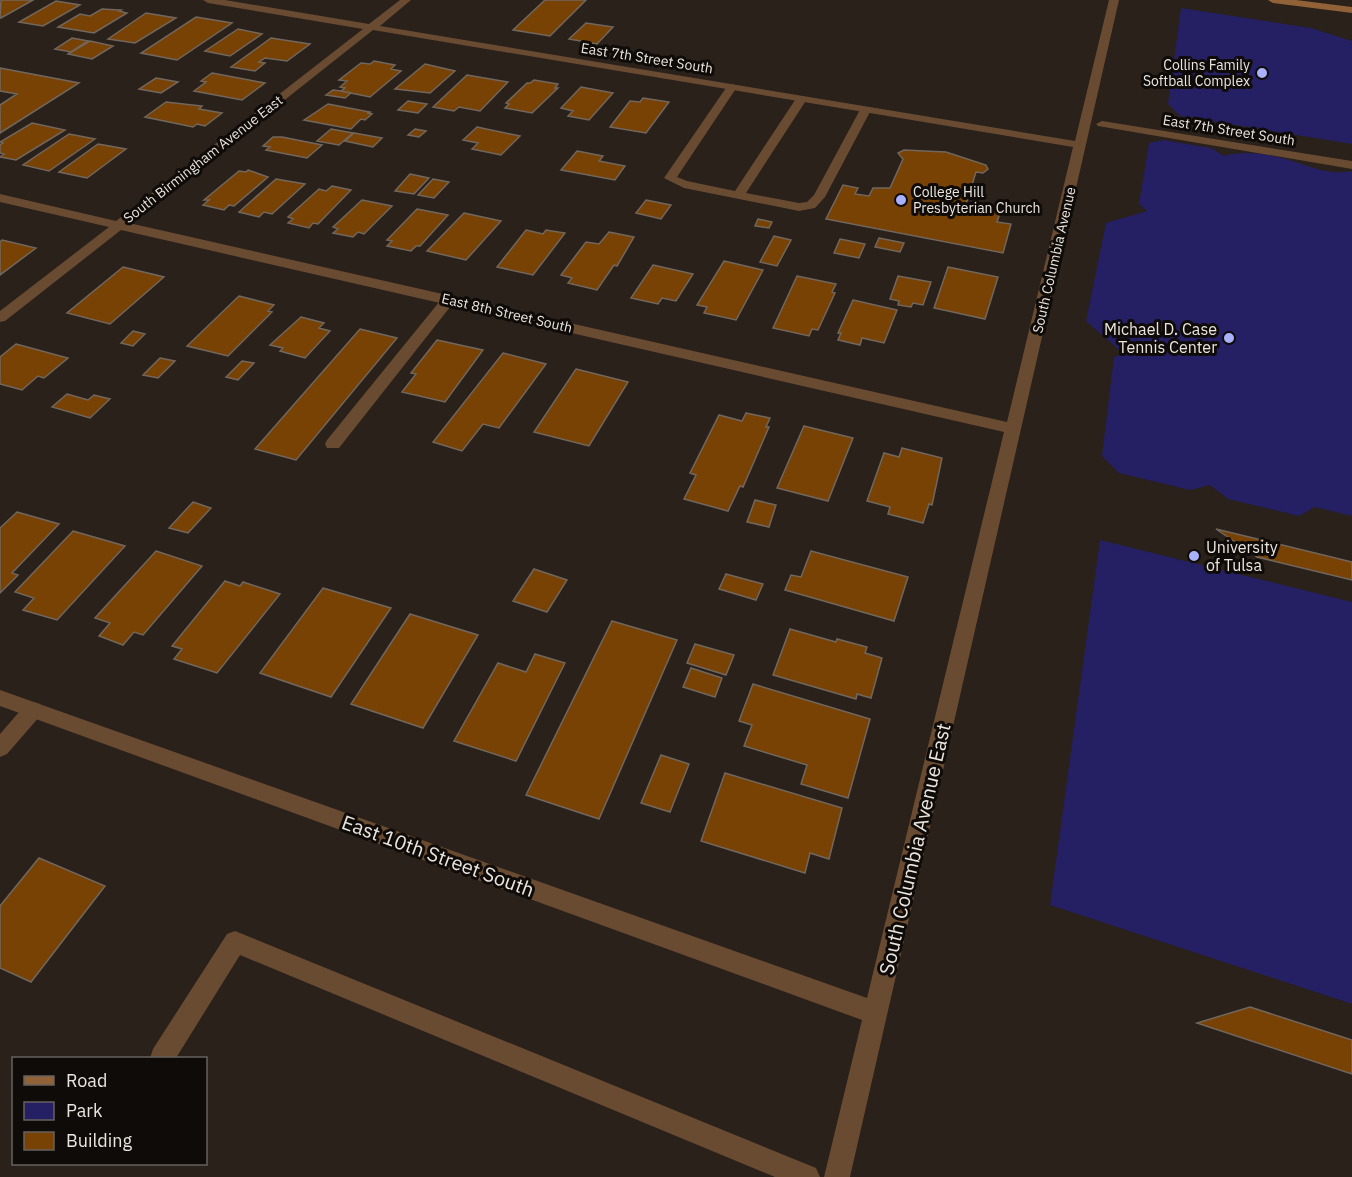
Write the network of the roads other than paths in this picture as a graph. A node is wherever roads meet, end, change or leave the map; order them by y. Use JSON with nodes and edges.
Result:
{"nodes":[{"id":1,"x":208,"y":0,"type":"edge"},
{"id":2,"x":406,"y":0,"type":"edge"},
{"id":3,"x":1114,"y":0,"type":"edge"},
{"id":4,"x":1273,"y":0,"type":"edge"},
{"id":5,"x":1352,"y":10,"type":"edge"},
{"id":6,"x":371,"y":27,"type":"junction"},
{"id":7,"x":732,"y":87,"type":"junction"},
{"id":8,"x":801,"y":99,"type":"junction"},
{"id":9,"x":865,"y":110,"type":"junction"},
{"id":10,"x":1102,"y":124,"type":"dead end"},
{"id":11,"x":1081,"y":146,"type":"junction"},
{"id":12,"x":1352,"y":165,"type":"edge"},
{"id":13,"x":738,"y":195,"type":"junction"},
{"id":14,"x":0,"y":198,"type":"edge"},
{"id":15,"x":120,"y":225,"type":"junction"},
{"id":16,"x":448,"y":300,"type":"junction"},
{"id":17,"x":0,"y":318,"type":"edge"},
{"id":18,"x":1014,"y":429,"type":"junction"},
{"id":19,"x":333,"y":444,"type":"dead end"},
{"id":20,"x":993,"y":521,"type":"joint"},
{"id":21,"x":0,"y":698,"type":"edge"},
{"id":22,"x":33,"y":710,"type":"junction"},
{"id":23,"x":0,"y":748,"type":"edge"},
{"id":24,"x":877,"y":1013,"type":"junction"},
{"id":25,"x":163,"y":1057,"type":"edge"},
{"id":26,"x":807,"y":1177,"type":"edge"},
{"id":27,"x":837,"y":1177,"type":"edge"}],
"edges":[{"from":1,"to":6,"type":"street","name":"East 7th Street South"},
{"from":2,"to":6,"type":"street","name":"South Birmingham Avenue East"},
{"from":3,"to":11,"type":"street","name":"South Columbia Avenue"},
{"from":4,"to":5,"type":"street"},
{"from":6,"to":7,"type":"street","name":"East 7th Street South"},
{"from":6,"to":15,"type":"street","name":"South Birmingham Avenue East"},
{"from":7,"to":8,"type":"street","name":"East 7th Street South"},
{"from":7,"to":13,"type":"street"},
{"from":8,"to":9,"type":"street","name":"East 7th Street South"},
{"from":8,"to":13,"type":"street"},
{"from":9,"to":11,"type":"street","name":"East 7th Street South"},
{"from":9,"to":13,"type":"street"},
{"from":10,"to":12,"type":"street","name":"East 7th Street South"},
{"from":11,"to":18,"type":"street","name":"South Columbia Avenue"},
{"from":14,"to":15,"type":"street","name":"East 8th Street South"},
{"from":15,"to":16,"type":"street","name":"East 8th Street South"},
{"from":15,"to":17,"type":"street","name":"South Birmingham Avenue East"},
{"from":16,"to":18,"type":"street","name":"East 8th Street South"},
{"from":16,"to":19,"type":"street"},
{"from":18,"to":20,"type":"street","name":"South Columbia Avenue"},
{"from":20,"to":24,"type":"street","name":"South Columbia Avenue East"},
{"from":21,"to":22,"type":"street","name":"East 10th Street South"},
{"from":22,"to":23,"type":"street"},
{"from":22,"to":24,"type":"street","name":"East 10th Street South"},
{"from":24,"to":27,"type":"street","name":"South Columbia Avenue East"},
{"from":25,"to":26,"type":"street"}]}
